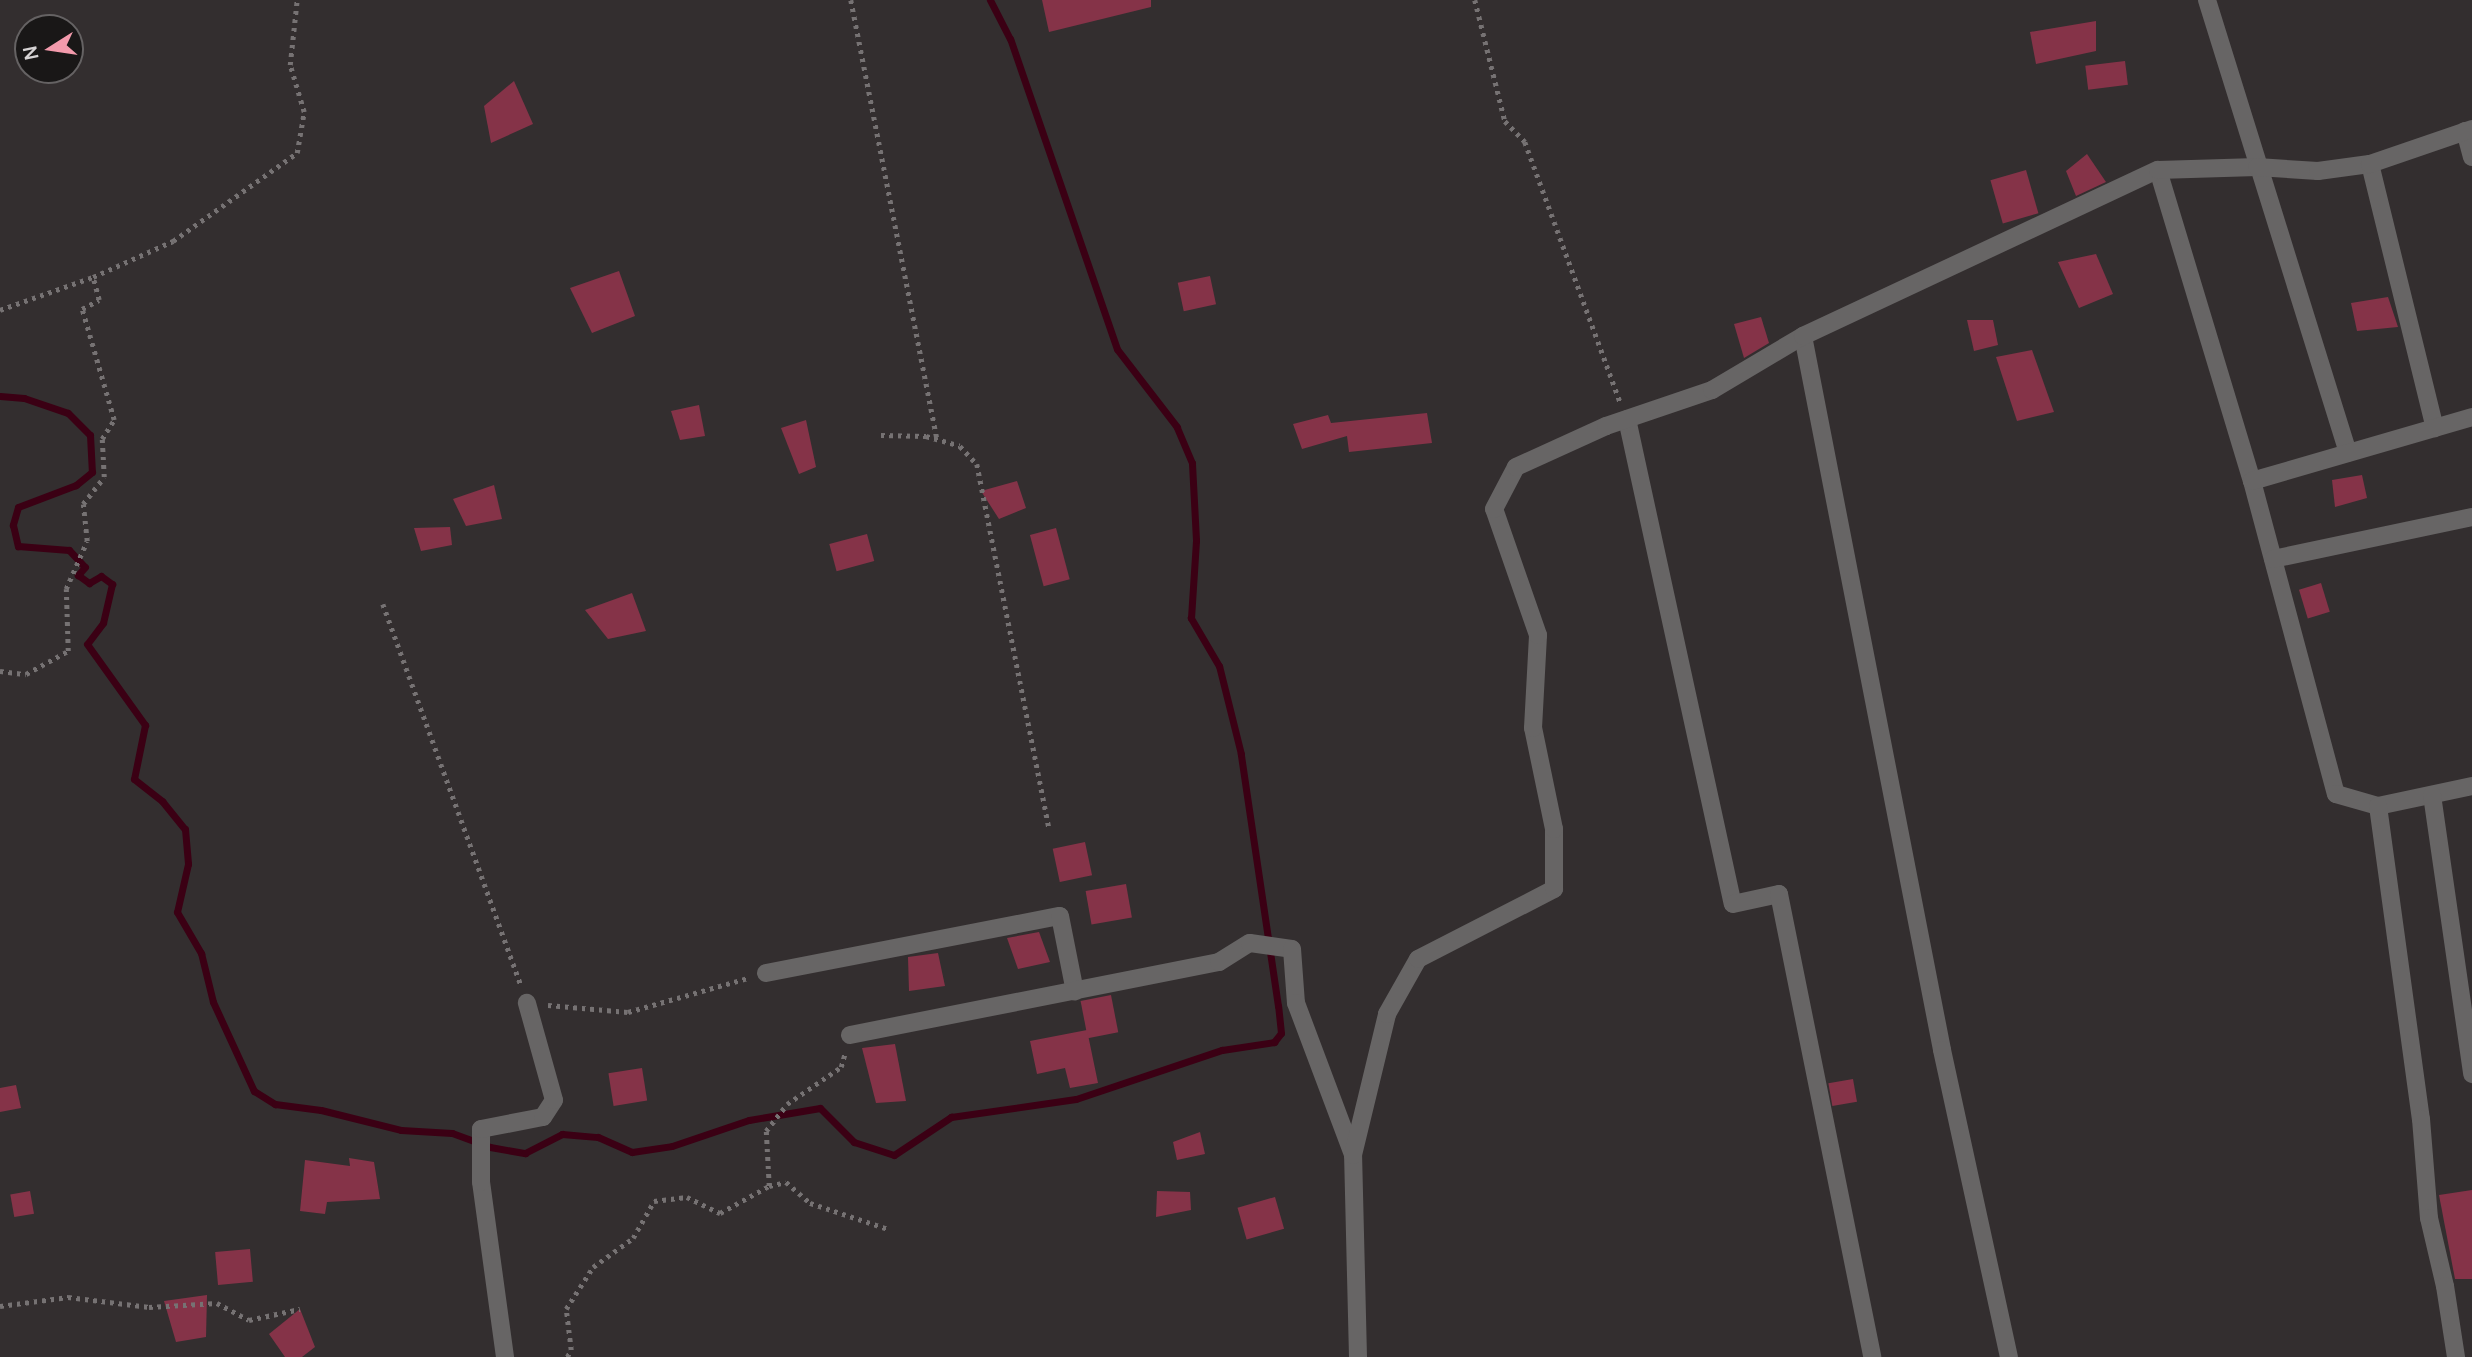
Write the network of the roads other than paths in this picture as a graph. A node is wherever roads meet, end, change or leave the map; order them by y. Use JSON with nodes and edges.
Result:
{"nodes":[{"id":1,"x":2207,"y":0,"type":"edge"},
{"id":2,"x":2469,"y":130,"type":"edge"},
{"id":3,"x":2472,"y":157,"type":"edge"},
{"id":4,"x":2370,"y":164,"type":"junction"},
{"id":5,"x":2257,"y":167,"type":"junction"},
{"id":6,"x":2158,"y":170,"type":"junction"},
{"id":7,"x":1802,"y":337,"type":"junction"},
{"id":8,"x":2472,"y":417,"type":"edge"},
{"id":9,"x":1627,"y":419,"type":"junction"},
{"id":10,"x":2435,"y":428,"type":"junction"},
{"id":11,"x":2348,"y":453,"type":"junction"},
{"id":12,"x":2252,"y":481,"type":"junction"},
{"id":13,"x":2472,"y":517,"type":"edge"},
{"id":14,"x":2273,"y":559,"type":"junction"},
{"id":15,"x":2472,"y":786,"type":"edge"},
{"id":16,"x":2432,"y":794,"type":"junction"},
{"id":17,"x":2378,"y":806,"type":"junction"},
{"id":18,"x":766,"y":973,"type":"road end"},
{"id":19,"x":1075,"y":992,"type":"junction"},
{"id":20,"x":527,"y":1003,"type":"road end"},
{"id":21,"x":850,"y":1035,"type":"road end"},
{"id":22,"x":2472,"y":1074,"type":"edge"},
{"id":23,"x":1353,"y":1155,"type":"junction"},
{"id":24,"x":505,"y":1357,"type":"edge"},
{"id":25,"x":1358,"y":1357,"type":"edge"},
{"id":26,"x":1872,"y":1357,"type":"edge"},
{"id":27,"x":2008,"y":1357,"type":"edge"},
{"id":28,"x":2456,"y":1357,"type":"edge"}],
"edges":[{"from":1,"to":5,"type":"street"},
{"from":2,"to":3,"type":"street"},
{"from":2,"to":4,"type":"street"},
{"from":4,"to":5,"type":"street"},
{"from":4,"to":10,"type":"street"},
{"from":5,"to":6,"type":"street"},
{"from":5,"to":11,"type":"street"},
{"from":6,"to":7,"type":"street"},
{"from":6,"to":12,"type":"street"},
{"from":7,"to":9,"type":"street"},
{"from":7,"to":27,"type":"street"},
{"from":8,"to":10,"type":"street"},
{"from":9,"to":23,"type":"street"},
{"from":9,"to":26,"type":"street"},
{"from":10,"to":11,"type":"street"},
{"from":11,"to":12,"type":"street"},
{"from":12,"to":14,"type":"street"},
{"from":13,"to":14,"type":"street"},
{"from":14,"to":17,"type":"street"},
{"from":15,"to":16,"type":"street"},
{"from":16,"to":17,"type":"street"},
{"from":16,"to":22,"type":"street"},
{"from":17,"to":28,"type":"street"},
{"from":18,"to":19,"type":"street"},
{"from":19,"to":21,"type":"street"},
{"from":19,"to":23,"type":"street"},
{"from":20,"to":24,"type":"street"},
{"from":23,"to":25,"type":"street"}]}
